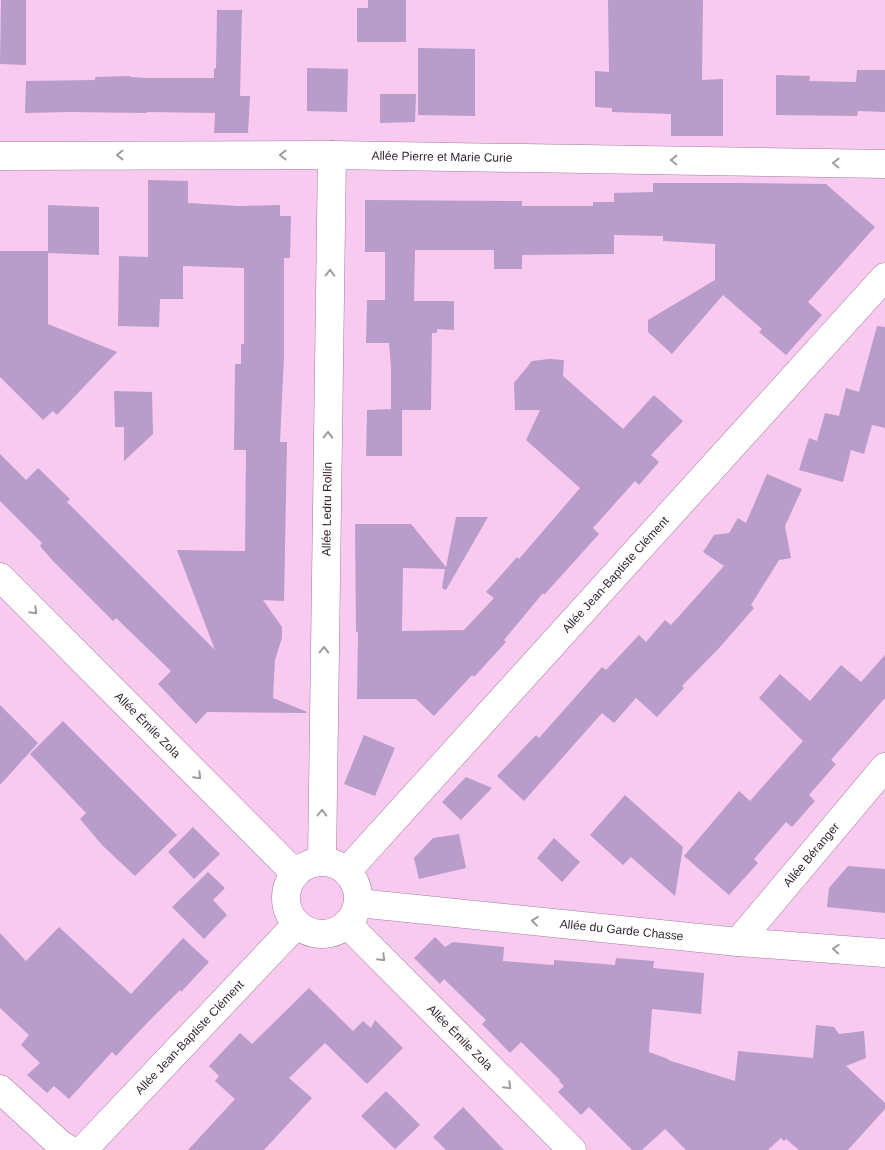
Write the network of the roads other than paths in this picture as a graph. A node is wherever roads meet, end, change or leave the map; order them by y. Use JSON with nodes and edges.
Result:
{"nodes":[{"id":1,"x":332,"y":155,"type":"junction"},
{"id":2,"x":0,"y":156,"type":"edge"},
{"id":3,"x":885,"y":164,"type":"edge"},
{"id":4,"x":885,"y":277,"type":"edge"},
{"id":5,"x":0,"y":577,"type":"edge"},
{"id":6,"x":885,"y":767,"type":"edge"},
{"id":7,"x":322,"y":861,"type":"junction"},
{"id":8,"x":347,"y":871,"type":"junction"},
{"id":9,"x":295,"y":873,"type":"junction"},
{"id":10,"x":352,"y":914,"type":"junction"},
{"id":11,"x":297,"y":924,"type":"junction"},
{"id":12,"x":738,"y":942,"type":"junction"},
{"id":13,"x":885,"y":953,"type":"edge"},
{"id":14,"x":0,"y":1089,"type":"edge"},
{"id":15,"x":70,"y":1150,"type":"edge"},
{"id":16,"x":83,"y":1150,"type":"edge"},
{"id":17,"x":572,"y":1150,"type":"edge"}],
"edges":[{"from":1,"to":2,"type":"street","name":"Allée Pierre et Marie Curie","one_way":true},
{"from":3,"to":1,"type":"street","name":"Allée Pierre et Marie Curie","one_way":true},
{"from":7,"to":1,"type":"street","name":"Allée Ledru Rollin","one_way":true},
{"from":4,"to":8,"type":"street","name":"Allée Jean-Baptiste Clément"},
{"from":5,"to":9,"type":"street","name":"Allée Émile Zola","one_way":true},
{"from":6,"to":12,"type":"street","name":"Allée Béranger"},
{"from":7,"to":8,"type":"street"},
{"from":7,"to":9,"type":"street"},
{"from":8,"to":10,"type":"street"},
{"from":9,"to":11,"type":"street"},
{"from":10,"to":11,"type":"street"},
{"from":12,"to":10,"type":"street","name":"Allée du Garde Chasse","one_way":true},
{"from":10,"to":17,"type":"street","name":"Allée Émile Zola","one_way":true},
{"from":11,"to":16,"type":"street","name":"Allée Jean-Baptiste Clément"},
{"from":13,"to":12,"type":"street","name":"Allée du Garde Chasse","one_way":true},
{"from":14,"to":15,"type":"street"}]}
